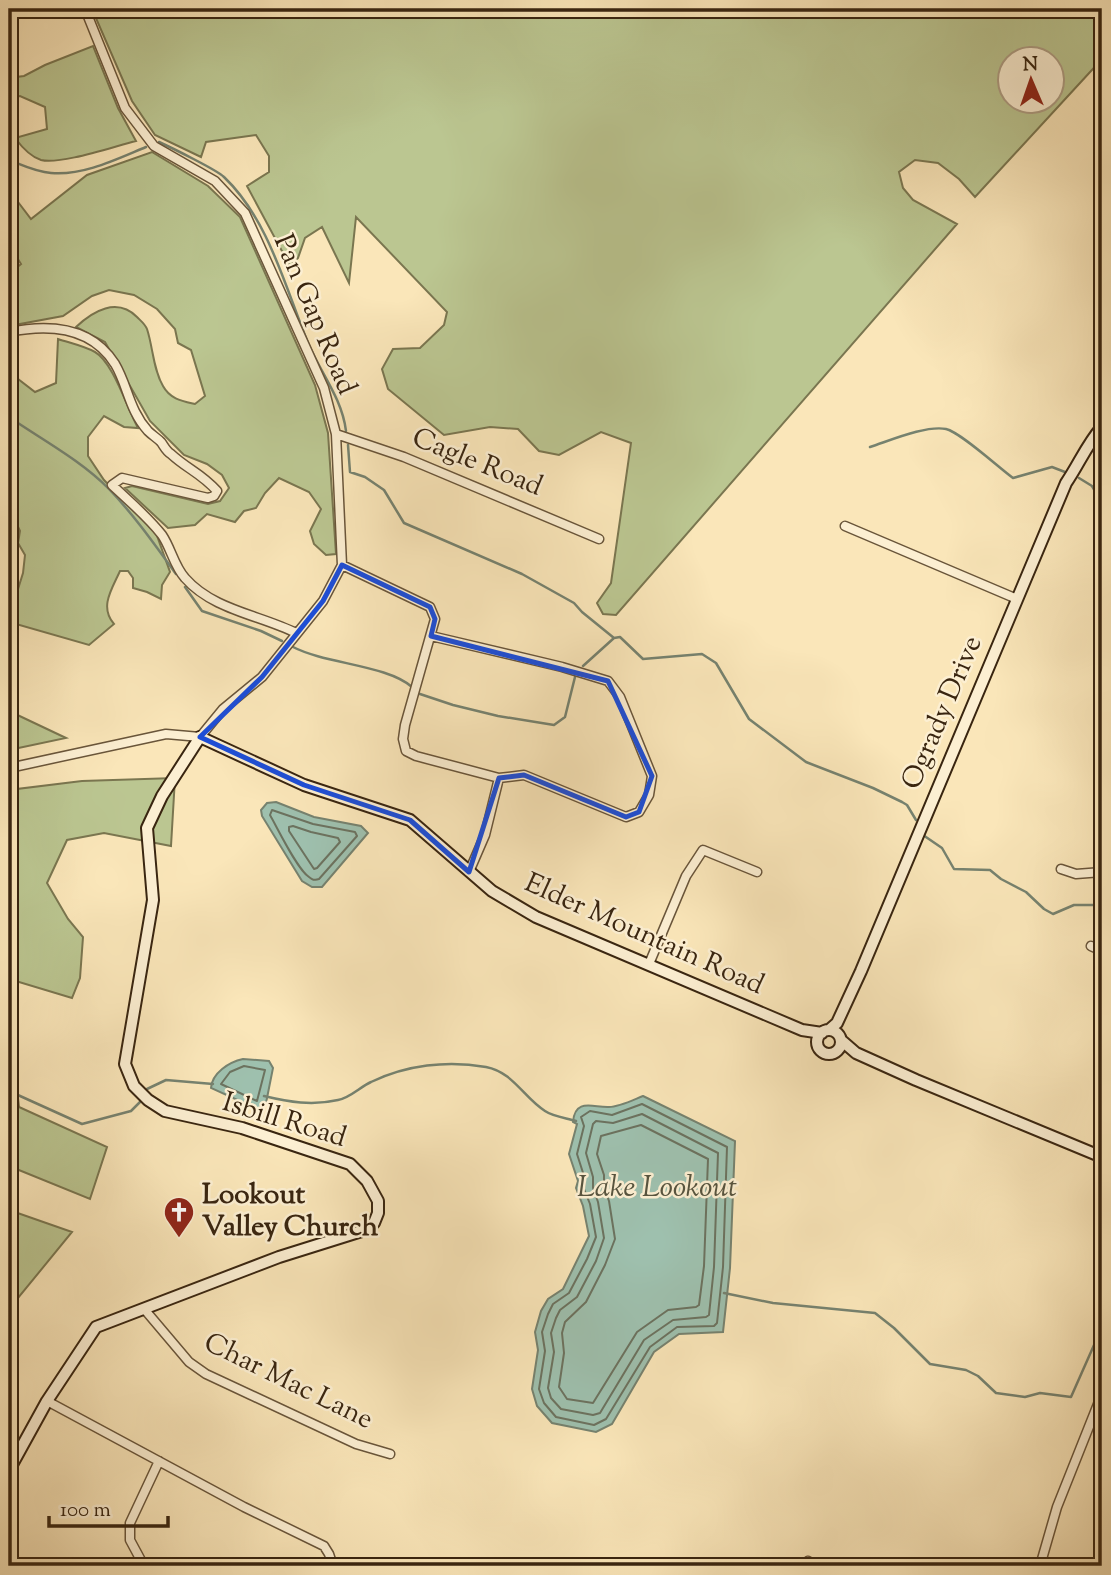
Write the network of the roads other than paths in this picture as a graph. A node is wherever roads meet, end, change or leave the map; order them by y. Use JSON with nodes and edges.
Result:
{"nodes":[{"id":1,"x":85,"y":9,"type":"edge"},
{"id":2,"x":9,"y":332,"type":"edge"},
{"id":3,"x":1102,"y":427,"type":"edge"},
{"id":4,"x":336,"y":434,"type":"junction"},
{"id":5,"x":845,"y":526,"type":"dead end"},
{"id":6,"x":599,"y":539,"type":"dead end"},
{"id":7,"x":342,"y":565,"type":"junction"},
{"id":8,"x":1017,"y":599,"type":"junction"},
{"id":9,"x":296,"y":633,"type":"junction"},
{"id":10,"x":432,"y":636,"type":"junction"},
{"id":11,"x":200,"y":737,"type":"junction"},
{"id":12,"x":9,"y":768,"type":"edge"},
{"id":13,"x":499,"y":778,"type":"junction"},
{"id":14,"x":1061,"y":869,"type":"dead end"},
{"id":15,"x":469,"y":872,"type":"junction"},
{"id":16,"x":757,"y":872,"type":"dead end"},
{"id":17,"x":1102,"y":872,"type":"edge"},
{"id":18,"x":1091,"y":946,"type":"dead end"},
{"id":19,"x":1102,"y":951,"type":"edge"},
{"id":20,"x":649,"y":964,"type":"junction"},
{"id":21,"x":830,"y":1034,"type":"junction"},
{"id":22,"x":834,"y":1052,"type":"junction"},
{"id":23,"x":856,"y":1053,"type":"junction"},
{"id":24,"x":1102,"y":1157,"type":"edge"},
{"id":25,"x":145,"y":1310,"type":"junction"},
{"id":26,"x":1102,"y":1394,"type":"edge"},
{"id":27,"x":47,"y":1401,"type":"junction"},
{"id":28,"x":390,"y":1454,"type":"dead end"},
{"id":29,"x":159,"y":1461,"type":"junction"},
{"id":30,"x":9,"y":1470,"type":"edge"},
{"id":31,"x":144,"y":1566,"type":"edge"},
{"id":32,"x":333,"y":1566,"type":"edge"},
{"id":33,"x":1040,"y":1566,"type":"edge"}],
"edges":[{"from":1,"to":4,"type":"street","name":"Pan Gap Road"},
{"from":2,"to":9,"type":"street"},
{"from":3,"to":8,"type":"street","name":"Ogrady Drive"},
{"from":4,"to":6,"type":"street","name":"Cagle Road"},
{"from":4,"to":7,"type":"street","name":"Pan Gap Road"},
{"from":5,"to":8,"type":"street"},
{"from":7,"to":9,"type":"street"},
{"from":7,"to":10,"type":"street"},
{"from":8,"to":21,"type":"street","name":"Ogrady Drive"},
{"from":9,"to":11,"type":"street"},
{"from":10,"to":13,"type":"street"},
{"from":10,"to":13,"type":"street"},
{"from":11,"to":12,"type":"street","name":"Elder Mountain Road"},
{"from":11,"to":15,"type":"street","name":"Elder Mountain Road"},
{"from":11,"to":25,"type":"street","name":"Isbill Road"},
{"from":13,"to":15,"type":"street"},
{"from":14,"to":17,"type":"street"},
{"from":15,"to":20,"type":"street","name":"Elder Mountain Road"},
{"from":16,"to":20,"type":"street"},
{"from":18,"to":19,"type":"street"},
{"from":20,"to":21,"type":"street","name":"Elder Mountain Road"},
{"from":21,"to":22,"type":"street"},
{"from":21,"to":22,"type":"street","name":"Elder Mountain Road"},
{"from":21,"to":23,"type":"street","name":"Elder Mountain Road"},
{"from":22,"to":23,"type":"street","name":"Elder Mountain Road"},
{"from":23,"to":24,"type":"street","name":"Elder Mountain Road"},
{"from":25,"to":27,"type":"street","name":"Isbill Road"},
{"from":25,"to":28,"type":"street","name":"Char Mac Lane"},
{"from":26,"to":33,"type":"street"},
{"from":27,"to":29,"type":"street"},
{"from":27,"to":30,"type":"street","name":"Isbill Road"},
{"from":29,"to":31,"type":"street"},
{"from":29,"to":32,"type":"street"}]}
